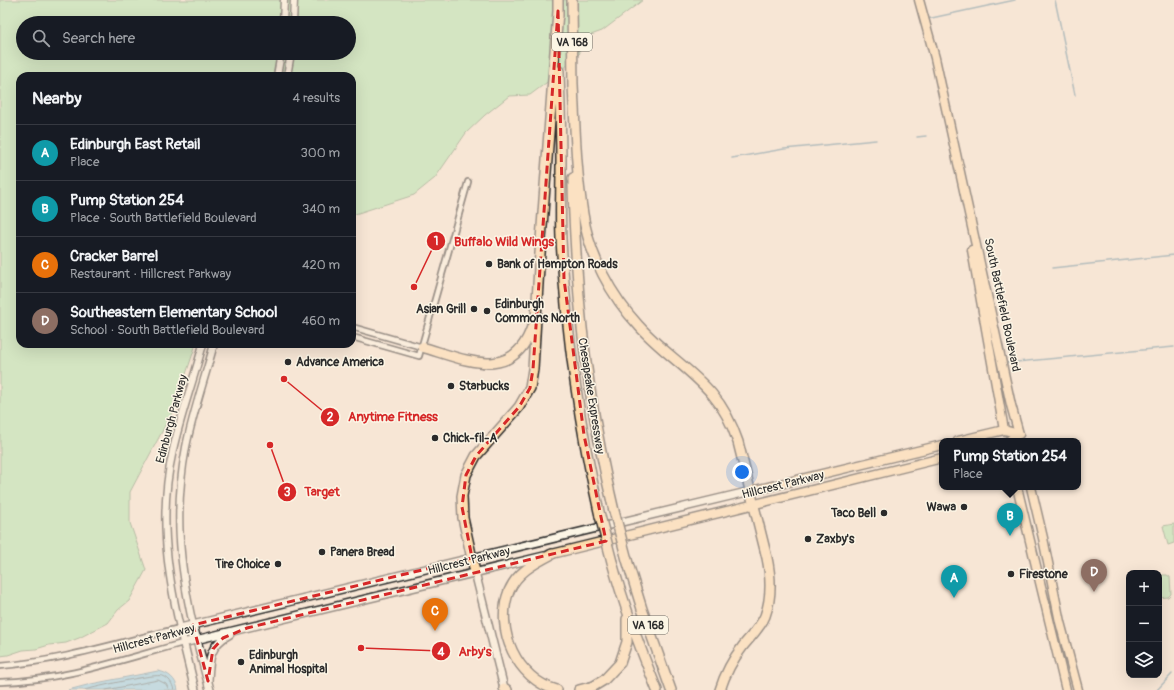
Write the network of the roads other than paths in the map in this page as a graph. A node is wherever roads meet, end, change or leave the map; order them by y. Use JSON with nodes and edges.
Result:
{"nodes":[{"id":1,"x":284,"y":0,"type":"edge"},
{"id":2,"x":294,"y":0,"type":"edge"},
{"id":3,"x":558,"y":0,"type":"edge"},
{"id":4,"x":572,"y":0,"type":"edge"},
{"id":5,"x":919,"y":0,"type":"edge"},
{"id":6,"x":558,"y":11,"type":"junction"},
{"id":7,"x":283,"y":16,"type":"edge"},
{"id":8,"x":294,"y":16,"type":"edge"},
{"id":9,"x":280,"y":60,"type":"edge"},
{"id":10,"x":290,"y":60,"type":"edge"},
{"id":11,"x":278,"y":72,"type":"edge"},
{"id":12,"x":288,"y":72,"type":"edge"},
{"id":13,"x":573,"y":84,"type":"junction"},
{"id":14,"x":960,"y":175,"type":"junction"},
{"id":15,"x":468,"y":182,"type":"dead end"},
{"id":16,"x":536,"y":316,"type":"junction"},
{"id":17,"x":356,"y":328,"type":"edge"},
{"id":18,"x":356,"y":338,"type":"edge"},
{"id":19,"x":422,"y":347,"type":"junction"},
{"id":20,"x":202,"y":348,"type":"edge"},
{"id":21,"x":213,"y":348,"type":"edge"},
{"id":22,"x":1004,"y":430,"type":"junction"},
{"id":23,"x":1020,"y":437,"type":"edge"},
{"id":24,"x":971,"y":438,"type":"edge"},
{"id":25,"x":1006,"y":438,"type":"edge"},
{"id":26,"x":939,"y":446,"type":"edge"},
{"id":27,"x":939,"y":459,"type":"edge"},
{"id":28,"x":1018,"y":490,"type":"edge"},
{"id":29,"x":1032,"y":490,"type":"edge"},
{"id":30,"x":751,"y":491,"type":"junction"},
{"id":31,"x":754,"y":505,"type":"junction"},
{"id":32,"x":552,"y":554,"type":"junction"},
{"id":33,"x":472,"y":558,"type":"junction"},
{"id":34,"x":475,"y":572,"type":"junction"},
{"id":35,"x":619,"y":589,"type":"junction"},
{"id":36,"x":193,"y":625,"type":"junction"},
{"id":37,"x":180,"y":628,"type":"junction"},
{"id":38,"x":247,"y":628,"type":"junction"},
{"id":39,"x":196,"y":640,"type":"junction"},
{"id":40,"x":183,"y":643,"type":"junction"},
{"id":41,"x":0,"y":666,"type":"edge"},
{"id":42,"x":208,"y":681,"type":"junction"},
{"id":43,"x":0,"y":682,"type":"edge"},
{"id":44,"x":505,"y":689,"type":"edge"},
{"id":45,"x":195,"y":690,"type":"edge"},
{"id":46,"x":210,"y":690,"type":"edge"},
{"id":47,"x":557,"y":690,"type":"edge"},
{"id":48,"x":579,"y":690,"type":"edge"},
{"id":49,"x":657,"y":690,"type":"edge"},
{"id":50,"x":671,"y":690,"type":"edge"},
{"id":51,"x":720,"y":690,"type":"edge"},
{"id":52,"x":1066,"y":690,"type":"edge"},
{"id":53,"x":1078,"y":690,"type":"edge"}],
"edges":[{"from":1,"to":7,"type":"street"},
{"from":2,"to":8,"type":"street"},
{"from":3,"to":6,"type":"highway","name":"Chesapeake Expressway","number":"VA 168"},
{"from":4,"to":13,"type":"highway","name":"Chesapeake Expressway","number":"VA 168"},
{"from":5,"to":14,"type":"main road","name":"South Battlefield Boulevard"},
{"from":6,"to":16,"type":"highway"},
{"from":6,"to":35,"type":"highway","name":"Chesapeake Expressway","number":"VA 168","bridge":true},
{"from":9,"to":11,"type":"street"},
{"from":10,"to":12,"type":"street"},
{"from":13,"to":30,"type":"highway"},
{"from":13,"to":50,"type":"highway","name":"Chesapeake Expressway","number":"VA 168","bridge":true},
{"from":14,"to":22,"type":"main road","name":"South Battlefield Boulevard"},
{"from":14,"to":23,"type":"main road","name":"South Battlefield Boulevard"},
{"from":15,"to":19,"type":"street"},
{"from":16,"to":19,"type":"highway"},
{"from":16,"to":33,"type":"highway"},
{"from":17,"to":19,"type":"street"},
{"from":18,"to":19,"type":"street"},
{"from":20,"to":37,"type":"street","name":"Edinburgh Parkway"},
{"from":21,"to":36,"type":"street","name":"Edinburgh Parkway"},
{"from":22,"to":23,"type":"main road"},
{"from":22,"to":24,"type":"main road"},
{"from":22,"to":25,"type":"main road","name":"South Battlefield Boulevard"},
{"from":26,"to":30,"type":"main road","name":"Hillcrest Parkway"},
{"from":27,"to":31,"type":"main road","name":"Hillcrest Parkway"},
{"from":28,"to":52,"type":"main road"},
{"from":29,"to":53,"type":"main road"},
{"from":30,"to":31,"type":"highway"},
{"from":30,"to":33,"type":"main road","name":"Hillcrest Parkway"},
{"from":31,"to":32,"type":"main road","name":"Hillcrest Parkway"},
{"from":31,"to":51,"type":"highway"},
{"from":32,"to":34,"type":"main road","name":"Hillcrest Parkway"},
{"from":32,"to":47,"type":"highway"},
{"from":33,"to":34,"type":"highway"},
{"from":33,"to":36,"type":"main road","name":"Hillcrest Parkway"},
{"from":34,"to":38,"type":"main road","name":"Hillcrest Parkway"},
{"from":34,"to":44,"type":"main road"},
{"from":35,"to":48,"type":"highway"},
{"from":35,"to":49,"type":"highway","name":"Chesapeake Expressway","number":"VA 168"},
{"from":36,"to":37,"type":"main road","name":"Hillcrest Parkway"},
{"from":36,"to":39,"type":"main road","name":"Edinburgh Parkway"},
{"from":37,"to":40,"type":"main road","name":"Edinburgh Parkway"},
{"from":37,"to":41,"type":"street","name":"Hillcrest Parkway"},
{"from":38,"to":39,"type":"main road","name":"Hillcrest Parkway"},
{"from":38,"to":42,"type":"main road"},
{"from":39,"to":40,"type":"main road","name":"Hillcrest Parkway"},
{"from":39,"to":42,"type":"main road","name":"Edinburgh Parkway"},
{"from":40,"to":43,"type":"street","name":"Hillcrest Parkway"},
{"from":40,"to":45,"type":"main road","name":"Edinburgh Parkway"},
{"from":42,"to":46,"type":"main road","name":"Edinburgh Parkway"}]}
